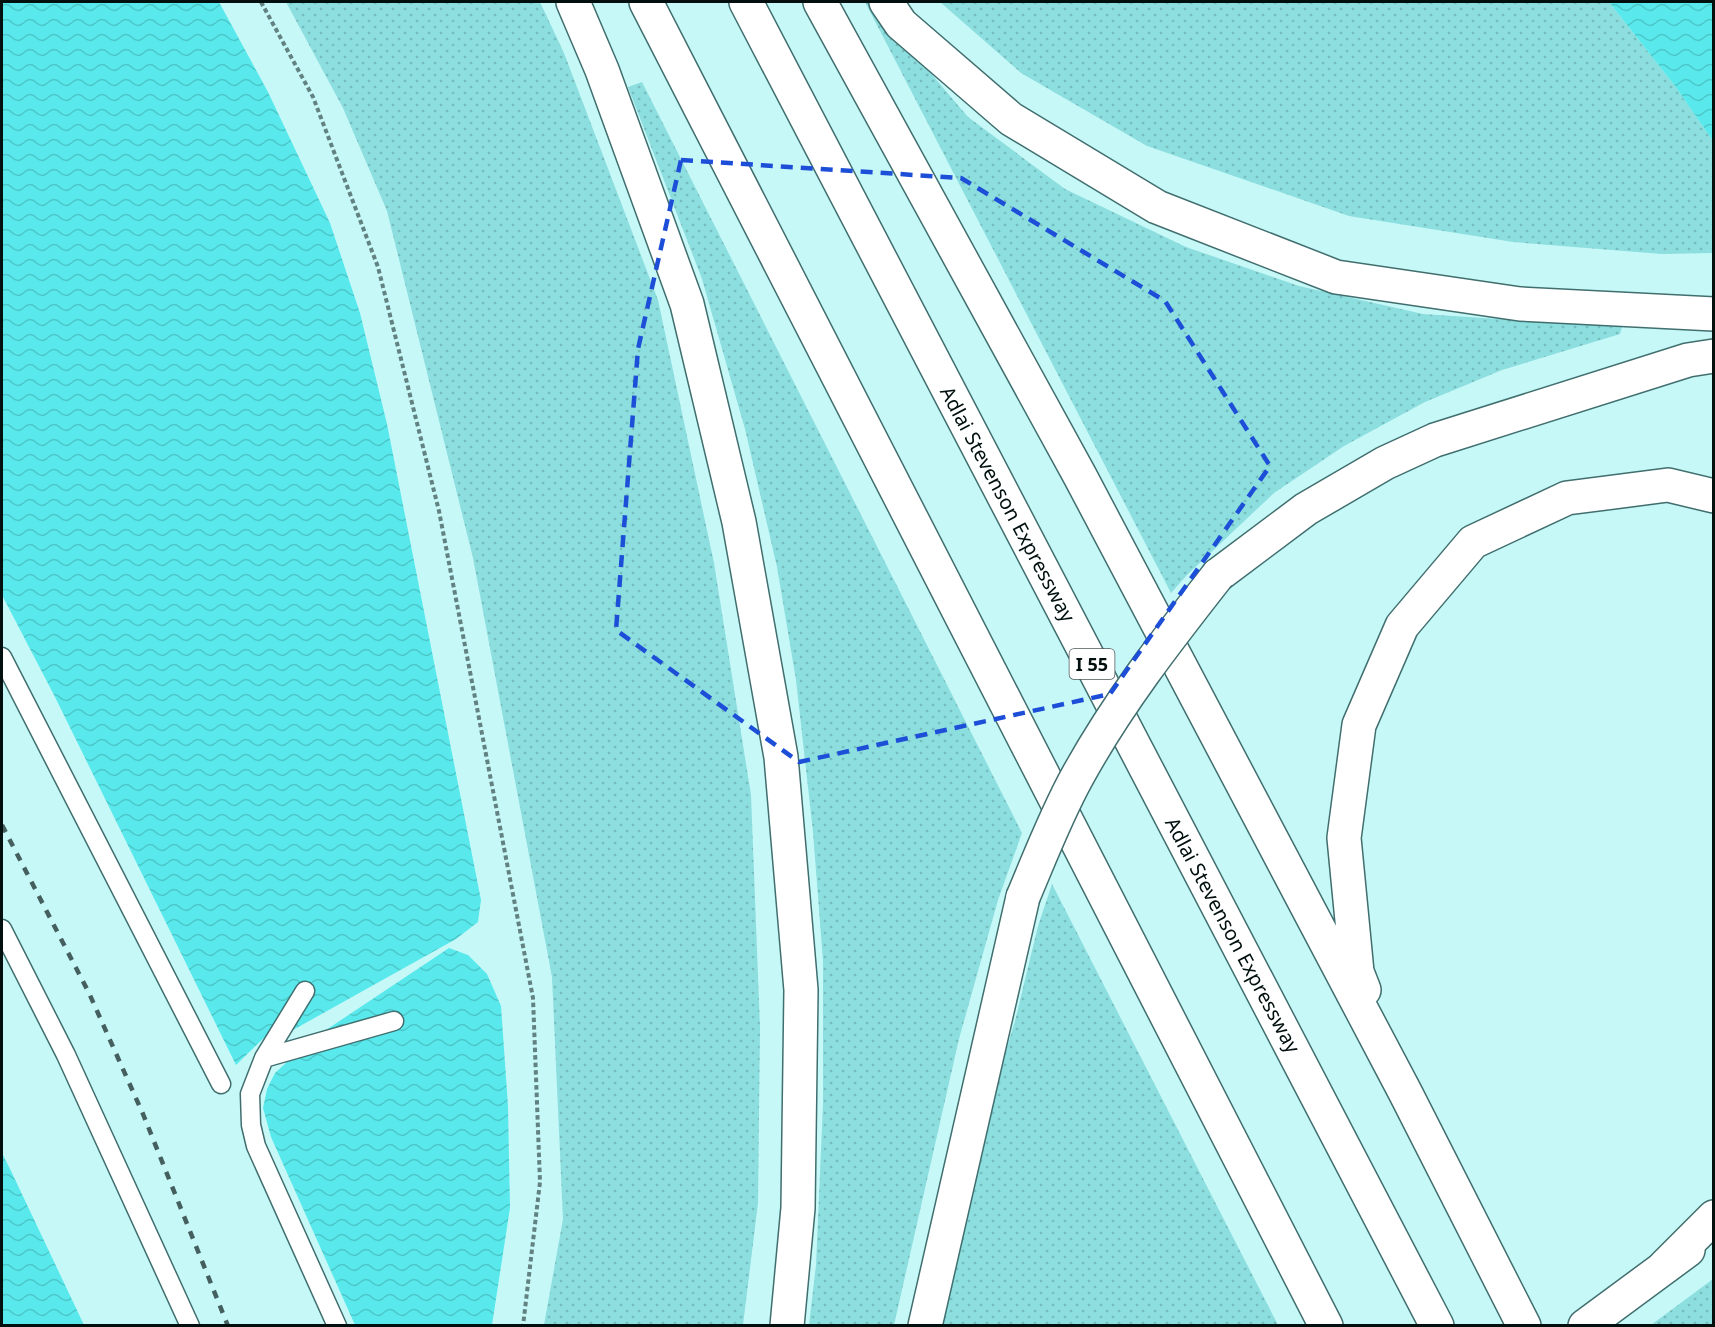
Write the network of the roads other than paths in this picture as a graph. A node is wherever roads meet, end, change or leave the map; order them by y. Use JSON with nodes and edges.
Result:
{"nodes":[{"id":1,"x":573,"y":2,"type":"edge"},
{"id":2,"x":646,"y":2,"type":"edge"},
{"id":3,"x":746,"y":2,"type":"edge"},
{"id":4,"x":820,"y":2,"type":"edge"},
{"id":5,"x":886,"y":2,"type":"edge"},
{"id":6,"x":1703,"y":314,"type":"edge"},
{"id":7,"x":1701,"y":358,"type":"edge"},
{"id":8,"x":1713,"y":496,"type":"edge"},
{"id":9,"x":2,"y":657,"type":"edge"},
{"id":10,"x":2,"y":929,"type":"edge"},
{"id":11,"x":305,"y":991,"type":"dead end"},
{"id":12,"x":394,"y":1021,"type":"dead end"},
{"id":13,"x":264,"y":1058,"type":"junction"},
{"id":14,"x":220,"y":1084,"type":"dead end"},
{"id":15,"x":1405,"y":1092,"type":"junction"},
{"id":16,"x":1713,"y":1217,"type":"edge"},
{"id":17,"x":1713,"y":1231,"type":"edge"},
{"id":18,"x":1665,"y":1266,"type":"junction"},
{"id":19,"x":190,"y":1326,"type":"edge"},
{"id":20,"x":337,"y":1326,"type":"edge"},
{"id":21,"x":787,"y":1326,"type":"edge"},
{"id":22,"x":925,"y":1326,"type":"edge"},
{"id":23,"x":1326,"y":1326,"type":"edge"},
{"id":24,"x":1437,"y":1326,"type":"edge"},
{"id":25,"x":1524,"y":1326,"type":"edge"},
{"id":26,"x":1585,"y":1326,"type":"edge"}],
"edges":[{"from":1,"to":21,"type":"main road"},
{"from":2,"to":23,"type":"main road"},
{"from":3,"to":24,"type":"main road","name":"Adlai Stevenson Expressway","number":"I 55"},
{"from":4,"to":15,"type":"main road"},
{"from":5,"to":6,"type":"main road"},
{"from":7,"to":22,"type":"main road","bridge":true},
{"from":8,"to":15,"type":"main road"},
{"from":9,"to":14,"type":"lane"},
{"from":10,"to":19,"type":"lane"},
{"from":11,"to":13,"type":"lane"},
{"from":12,"to":13,"type":"lane"},
{"from":13,"to":20,"type":"lane"},
{"from":15,"to":25,"type":"main road"},
{"from":16,"to":18,"type":"main road"},
{"from":17,"to":18,"type":"main road"},
{"from":18,"to":26,"type":"main road"}]}
